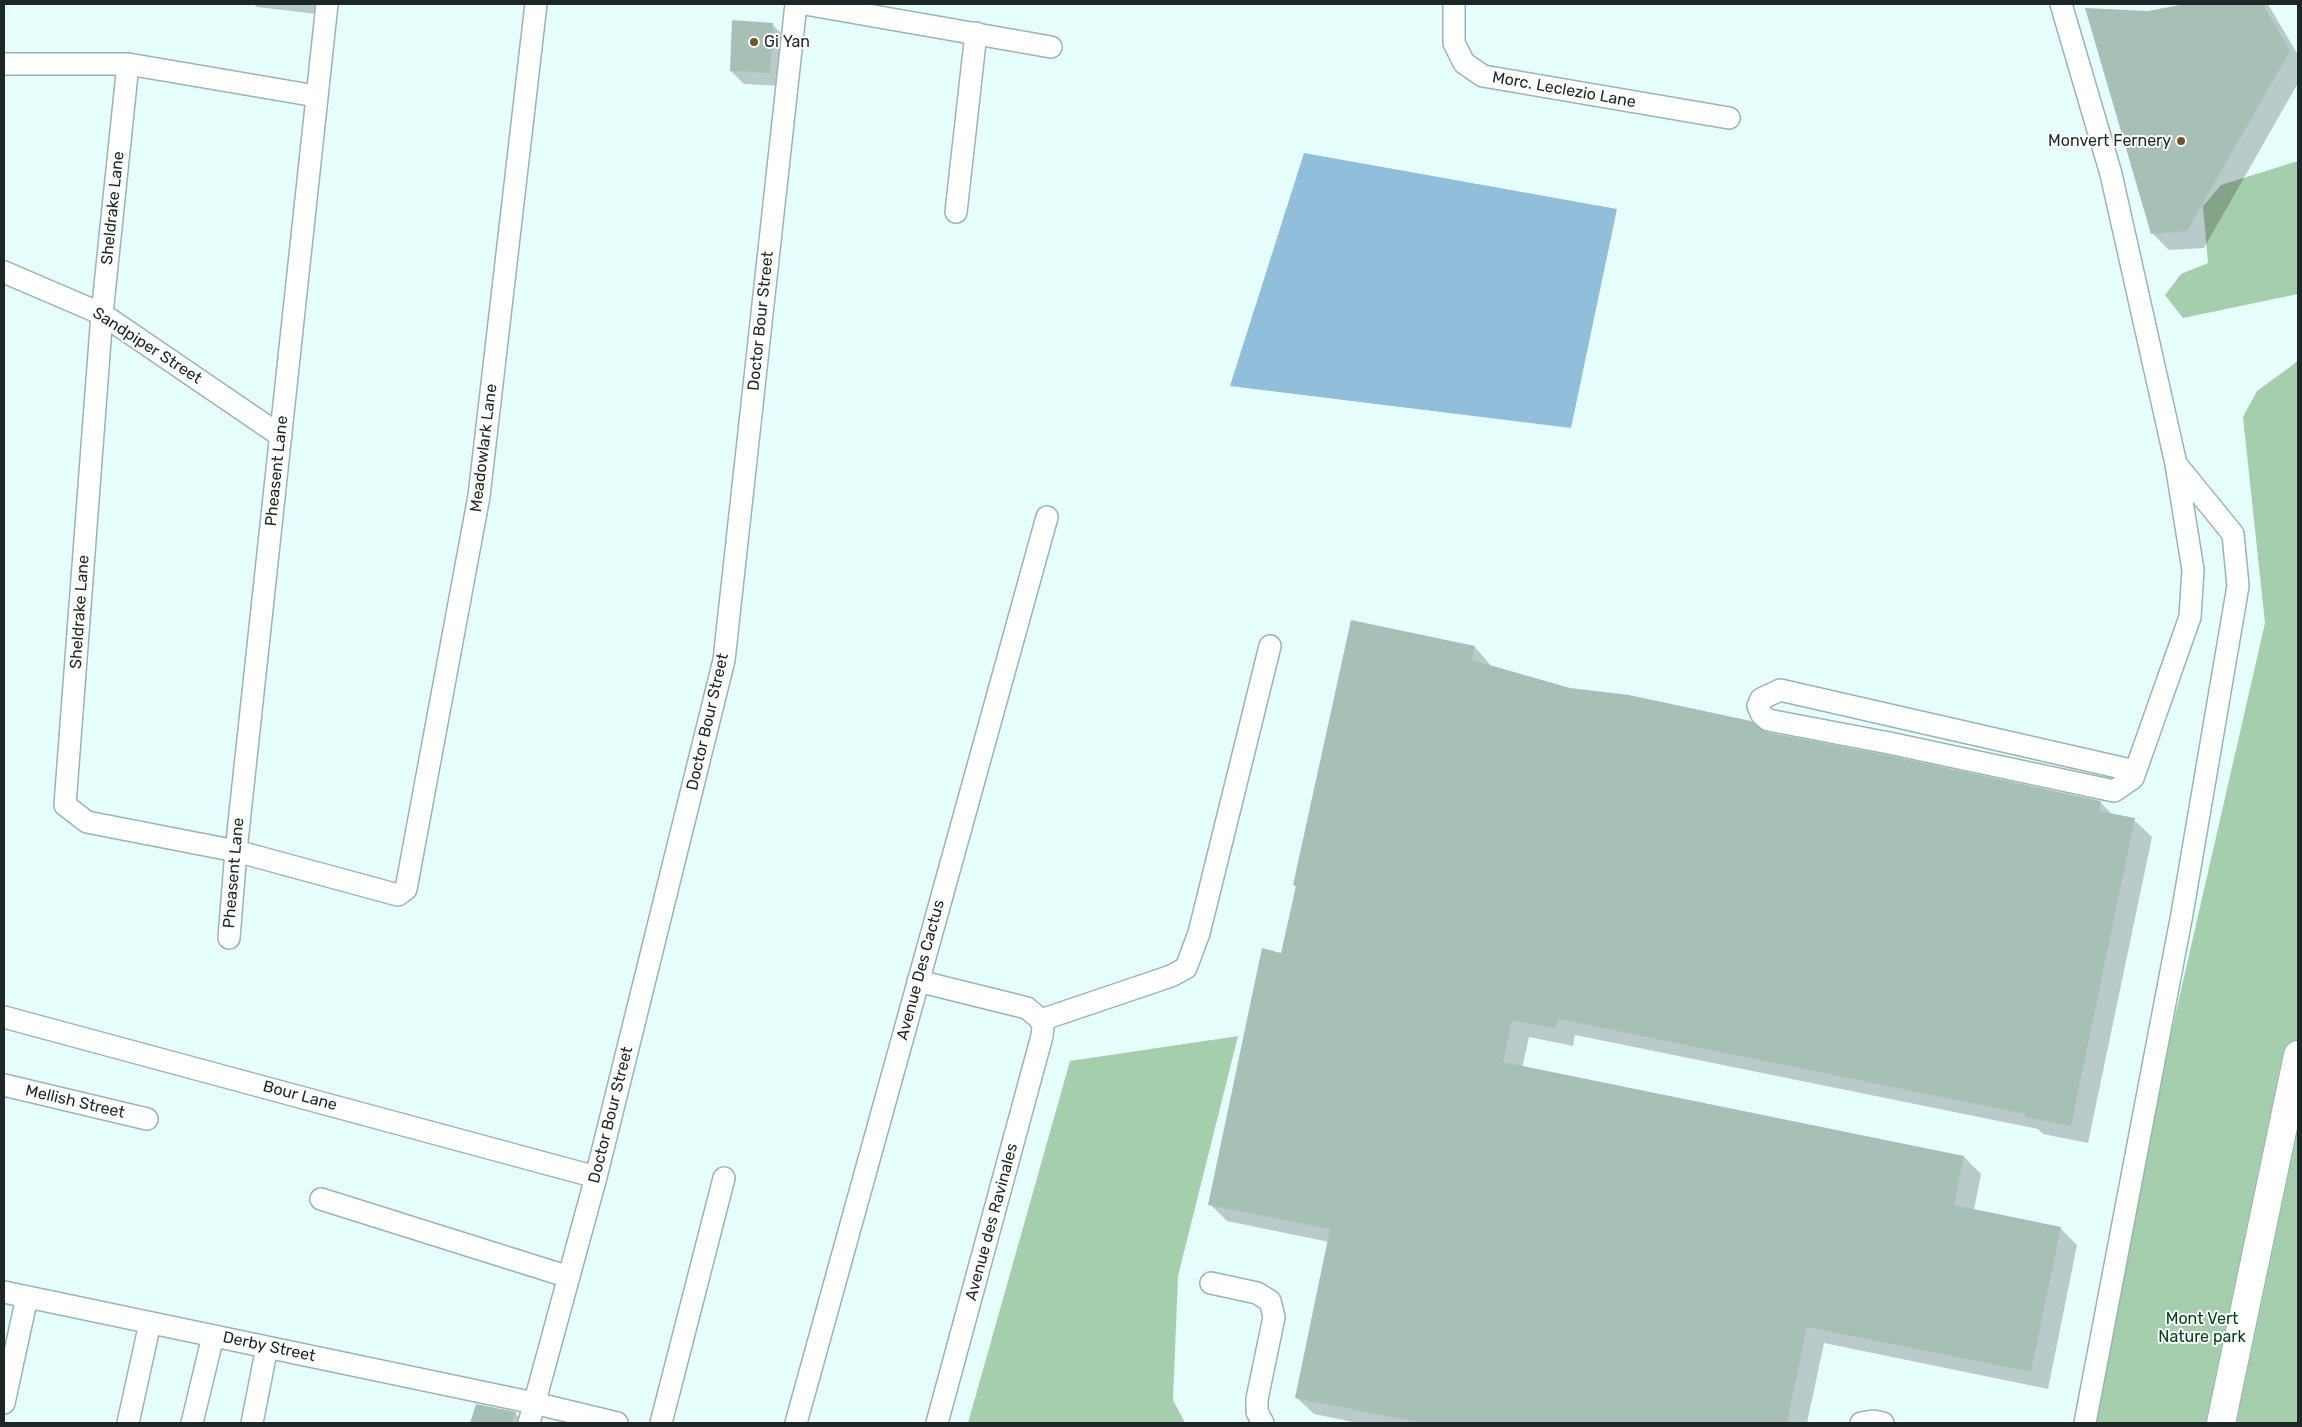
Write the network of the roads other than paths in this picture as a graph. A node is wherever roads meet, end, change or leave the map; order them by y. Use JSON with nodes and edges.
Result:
{"nodes":[{"id":1,"x":327,"y":4,"type":"edge"},
{"id":2,"x":536,"y":4,"type":"edge"},
{"id":3,"x":796,"y":4,"type":"edge"},
{"id":4,"x":805,"y":4,"type":"edge"},
{"id":5,"x":1454,"y":4,"type":"edge"},
{"id":6,"x":2061,"y":4,"type":"edge"},
{"id":7,"x":976,"y":33,"type":"junction"},
{"id":8,"x":1051,"y":47,"type":"dead end"},
{"id":9,"x":4,"y":64,"type":"edge"},
{"id":10,"x":128,"y":64,"type":"junction"},
{"id":11,"x":316,"y":96,"type":"junction"},
{"id":12,"x":1729,"y":118,"type":"dead end"},
{"id":13,"x":956,"y":212,"type":"dead end"},
{"id":14,"x":4,"y":272,"type":"edge"},
{"id":15,"x":102,"y":314,"type":"junction"},
{"id":16,"x":281,"y":436,"type":"junction"},
{"id":17,"x":2176,"y":464,"type":"junction"},
{"id":18,"x":1047,"y":517,"type":"dead end"},
{"id":19,"x":1270,"y":646,"type":"dead end"},
{"id":20,"x":1951,"y":730,"type":"junction"},
{"id":21,"x":1946,"y":755,"type":"junction"},
{"id":22,"x":2136,"y":771,"type":"junction"},
{"id":23,"x":236,"y":851,"type":"junction"},
{"id":24,"x":406,"y":889,"type":"joint"},
{"id":25,"x":229,"y":938,"type":"dead end"},
{"id":26,"x":918,"y":981,"type":"junction"},
{"id":27,"x":4,"y":1017,"type":"edge"},
{"id":28,"x":1041,"y":1020,"type":"junction"},
{"id":29,"x":2298,"y":1055,"type":"edge"},
{"id":30,"x":4,"y":1085,"type":"edge"},
{"id":31,"x":147,"y":1119,"type":"dead end"},
{"id":32,"x":596,"y":1177,"type":"junction"},
{"id":33,"x":724,"y":1178,"type":"dead end"},
{"id":34,"x":321,"y":1199,"type":"dead end"},
{"id":35,"x":569,"y":1277,"type":"junction"},
{"id":36,"x":1212,"y":1283,"type":"dead end"},
{"id":37,"x":4,"y":1292,"type":"edge"},
{"id":38,"x":26,"y":1297,"type":"junction"},
{"id":39,"x":150,"y":1323,"type":"junction"},
{"id":40,"x":213,"y":1336,"type":"junction"},
{"id":41,"x":267,"y":1347,"type":"junction"},
{"id":42,"x":4,"y":1404,"type":"edge"},
{"id":43,"x":531,"y":1413,"type":"edge"},
{"id":44,"x":128,"y":1423,"type":"edge"},
{"id":45,"x":192,"y":1423,"type":"edge"},
{"id":46,"x":252,"y":1423,"type":"edge"},
{"id":47,"x":617,"y":1423,"type":"edge"},
{"id":48,"x":661,"y":1423,"type":"edge"},
{"id":49,"x":796,"y":1423,"type":"edge"},
{"id":50,"x":937,"y":1423,"type":"edge"},
{"id":51,"x":1263,"y":1423,"type":"edge"},
{"id":52,"x":1861,"y":1423,"type":"edge"},
{"id":53,"x":1883,"y":1423,"type":"edge"},
{"id":54,"x":2085,"y":1423,"type":"edge"},
{"id":55,"x":2221,"y":1423,"type":"edge"}],
"edges":[{"from":1,"to":11,"type":"street","name":"Pheasent Lane"},
{"from":2,"to":24,"type":"street","name":"Meadowlark Lane"},
{"from":3,"to":32,"type":"street","name":"Doctor Bour Street"},
{"from":4,"to":7,"type":"street"},
{"from":5,"to":12,"type":"street","name":"Morc. Leclezio Lane"},
{"from":6,"to":17,"type":"street"},
{"from":7,"to":8,"type":"street"},
{"from":7,"to":13,"type":"street"},
{"from":9,"to":10,"type":"street"},
{"from":10,"to":11,"type":"street"},
{"from":10,"to":15,"type":"street","name":"Sheldrake Lane"},
{"from":11,"to":16,"type":"street","name":"Pheasent Lane"},
{"from":14,"to":15,"type":"street","name":"Sandpiper Street"},
{"from":15,"to":16,"type":"street","name":"Sandpiper Street"},
{"from":15,"to":23,"type":"street","name":"Sheldrake Lane"},
{"from":16,"to":23,"type":"street","name":"Pheasent Lane"},
{"from":17,"to":22,"type":"street"},
{"from":17,"to":54,"type":"street"},
{"from":18,"to":26,"type":"street","name":"Avenue Des Cactus"},
{"from":19,"to":28,"type":"street"},
{"from":20,"to":21,"type":"street"},
{"from":20,"to":21,"type":"street"},
{"from":20,"to":22,"type":"street"},
{"from":21,"to":22,"type":"street"},
{"from":23,"to":24,"type":"street","name":"Sheldrake Lane"},
{"from":23,"to":25,"type":"street","name":"Pheasent Lane"},
{"from":26,"to":28,"type":"street"},
{"from":26,"to":49,"type":"street","name":"Avenue Des Cactus"},
{"from":27,"to":32,"type":"street","name":"Bour Lane"},
{"from":28,"to":50,"type":"street","name":"Avenue des Ravinales"},
{"from":29,"to":55,"type":"main road"},
{"from":30,"to":31,"type":"street","name":"Mellish Street"},
{"from":32,"to":35,"type":"street","name":"Doctor Bour Street"},
{"from":33,"to":48,"type":"street"},
{"from":34,"to":35,"type":"street"},
{"from":35,"to":43,"type":"street","name":"Doctor Bour Street"},
{"from":36,"to":51,"type":"street"},
{"from":37,"to":38,"type":"street","name":"Derby Street"},
{"from":38,"to":39,"type":"street","name":"Derby Street"},
{"from":38,"to":42,"type":"street"},
{"from":39,"to":40,"type":"street","name":"Derby Street"},
{"from":39,"to":44,"type":"street"},
{"from":40,"to":41,"type":"street","name":"Derby Street"},
{"from":40,"to":45,"type":"street"},
{"from":41,"to":43,"type":"street","name":"Derby Street"},
{"from":41,"to":46,"type":"street"},
{"from":43,"to":47,"type":"street","name":"Derby Street"},
{"from":52,"to":53,"type":"street"}]}
